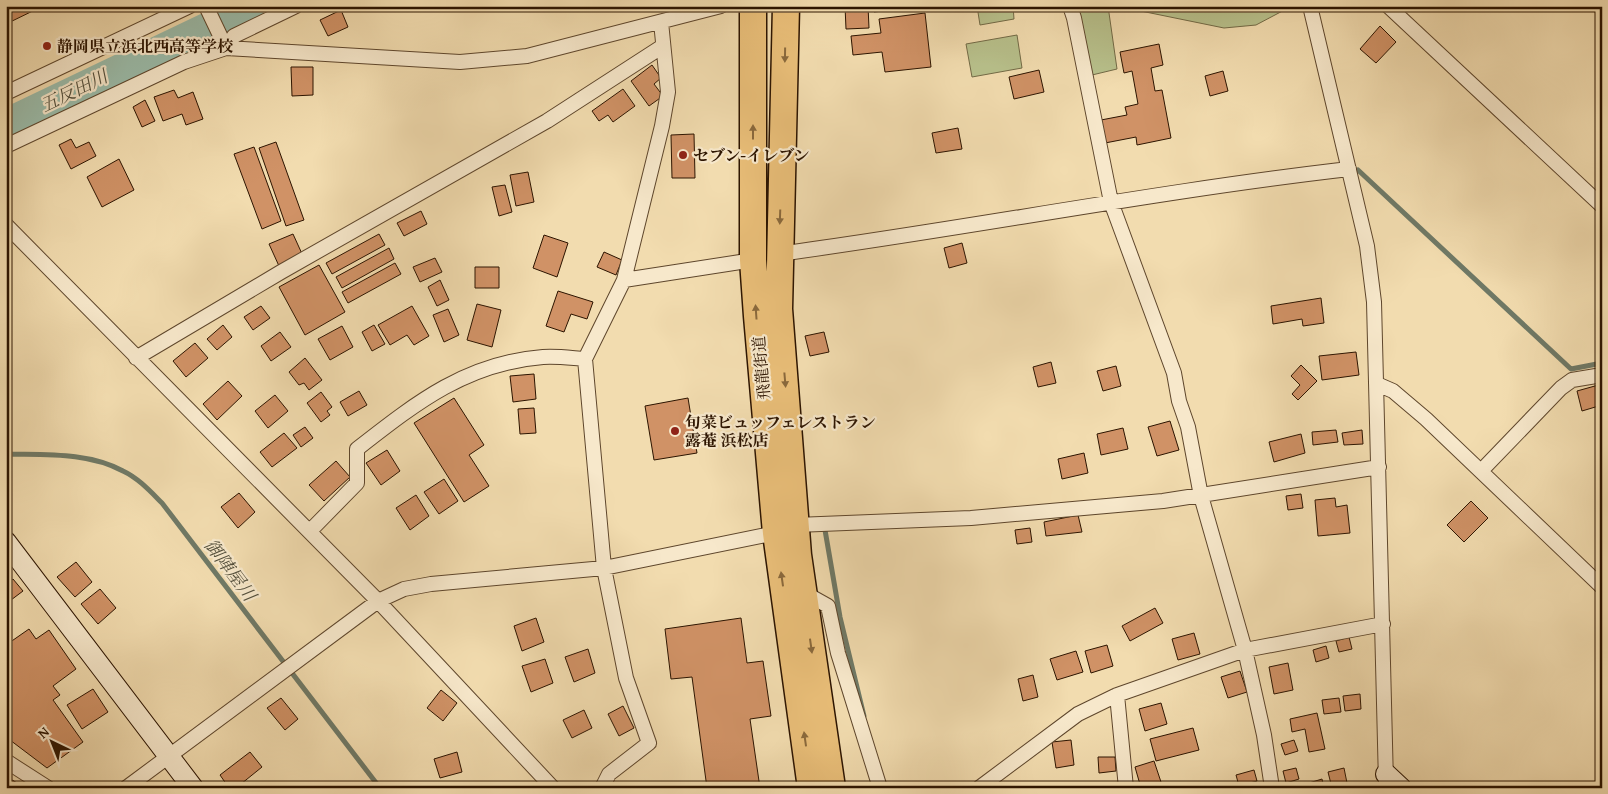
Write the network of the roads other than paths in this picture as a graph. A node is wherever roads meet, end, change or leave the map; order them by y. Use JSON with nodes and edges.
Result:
{"nodes":[{"id":1,"x":190,"y":6,"type":"edge"},
{"id":2,"x":296,"y":6,"type":"edge"},
{"id":3,"x":721,"y":6,"type":"edge"},
{"id":4,"x":753,"y":6,"type":"edge"},
{"id":5,"x":786,"y":6,"type":"edge"},
{"id":6,"x":1070,"y":6,"type":"edge"},
{"id":7,"x":1310,"y":6,"type":"edge"},
{"id":8,"x":1388,"y":6,"type":"edge"},
{"id":9,"x":208,"y":9,"type":"edge"},
{"id":10,"x":696,"y":9,"type":"edge"},
{"id":11,"x":660,"y":22,"type":"junction"},
{"id":12,"x":224,"y":42,"type":"junction"},
{"id":13,"x":663,"y":46,"type":"junction"},
{"id":14,"x":6,"y":93,"type":"edge"},
{"id":15,"x":6,"y":146,"type":"edge"},
{"id":16,"x":1349,"y":169,"type":"junction"},
{"id":17,"x":1111,"y":202,"type":"junction"},
{"id":18,"x":1602,"y":206,"type":"edge"},
{"id":19,"x":6,"y":225,"type":"edge"},
{"id":20,"x":779,"y":254,"type":"junction"},
{"id":21,"x":753,"y":260,"type":"junction"},
{"id":22,"x":624,"y":280,"type":"junction"},
{"id":23,"x":136,"y":358,"type":"junction"},
{"id":24,"x":585,"y":359,"type":"junction"},
{"id":25,"x":1602,"y":375,"type":"edge"},
{"id":26,"x":1377,"y":384,"type":"junction"},
{"id":27,"x":1379,"y":467,"type":"junction"},
{"id":28,"x":1481,"y":471,"type":"junction"},
{"id":29,"x":1201,"y":496,"type":"junction"},
{"id":30,"x":786,"y":529,"type":"junction"},
{"id":31,"x":310,"y":531,"type":"junction"},
{"id":32,"x":6,"y":542,"type":"edge"},
{"id":33,"x":604,"y":568,"type":"junction"},
{"id":34,"x":1602,"y":587,"type":"edge"},
{"id":35,"x":803,"y":592,"type":"junction"},
{"id":36,"x":378,"y":601,"type":"junction"},
{"id":37,"x":1383,"y":624,"type":"junction"},
{"id":38,"x":1245,"y":650,"type":"junction"},
{"id":39,"x":1116,"y":695,"type":"junction"},
{"id":40,"x":169,"y":756,"type":"junction"},
{"id":41,"x":6,"y":761,"type":"edge"},
{"id":42,"x":1391,"y":783,"type":"edge"},
{"id":43,"x":48,"y":788,"type":"edge"},
{"id":44,"x":126,"y":788,"type":"edge"},
{"id":45,"x":193,"y":788,"type":"edge"},
{"id":46,"x":553,"y":788,"type":"edge"},
{"id":47,"x":602,"y":788,"type":"edge"},
{"id":48,"x":812,"y":788,"type":"edge"},
{"id":49,"x":832,"y":788,"type":"edge"},
{"id":50,"x":880,"y":788,"type":"edge"},
{"id":51,"x":978,"y":788,"type":"edge"},
{"id":52,"x":1126,"y":788,"type":"edge"},
{"id":53,"x":1272,"y":788,"type":"edge"}],
"edges":[{"from":1,"to":14,"type":"street"},
{"from":2,"to":12,"type":"street"},
{"from":3,"to":10,"type":"street"},
{"from":21,"to":4,"type":"highway","name":"飛龍街道","one_way":true},
{"from":5,"to":20,"type":"highway","name":"飛龍街道","one_way":true},
{"from":6,"to":17,"type":"street"},
{"from":7,"to":16,"type":"street"},
{"from":8,"to":18,"type":"street"},
{"from":9,"to":12,"type":"street"},
{"from":10,"to":11,"type":"street"},
{"from":11,"to":12,"type":"street"},
{"from":11,"to":13,"type":"street"},
{"from":12,"to":15,"type":"street"},
{"from":13,"to":22,"type":"street"},
{"from":13,"to":23,"type":"street"},
{"from":16,"to":17,"type":"street"},
{"from":16,"to":26,"type":"street"},
{"from":17,"to":20,"type":"street"},
{"from":17,"to":29,"type":"street"},
{"from":19,"to":23,"type":"street"},
{"from":20,"to":30,"type":"highway","name":"飛龍街道","one_way":true},
{"from":21,"to":22,"type":"street"},
{"from":30,"to":21,"type":"highway","name":"飛龍街道","one_way":true},
{"from":22,"to":24,"type":"street"},
{"from":23,"to":31,"type":"street"},
{"from":24,"to":31,"type":"street"},
{"from":24,"to":33,"type":"street"},
{"from":25,"to":28,"type":"street"},
{"from":26,"to":27,"type":"street"},
{"from":26,"to":28,"type":"street"},
{"from":27,"to":29,"type":"street"},
{"from":27,"to":37,"type":"street"},
{"from":28,"to":34,"type":"street"},
{"from":29,"to":30,"type":"street"},
{"from":29,"to":38,"type":"street"},
{"from":30,"to":33,"type":"street"},
{"from":30,"to":35,"type":"highway","name":"飛龍街道"},
{"from":48,"to":30,"type":"highway","name":"飛龍街道","one_way":true},
{"from":31,"to":36,"type":"street"},
{"from":32,"to":40,"type":"street"},
{"from":33,"to":36,"type":"street"},
{"from":33,"to":47,"type":"street"},
{"from":35,"to":49,"type":"highway","name":"飛龍街道","one_way":true},
{"from":35,"to":50,"type":"street"},
{"from":36,"to":40,"type":"street"},
{"from":36,"to":46,"type":"street"},
{"from":37,"to":38,"type":"street"},
{"from":37,"to":42,"type":"street"},
{"from":38,"to":39,"type":"street"},
{"from":38,"to":53,"type":"street"},
{"from":39,"to":51,"type":"street"},
{"from":39,"to":52,"type":"street"},
{"from":40,"to":44,"type":"street"},
{"from":40,"to":45,"type":"street"},
{"from":41,"to":43,"type":"street"}]}
